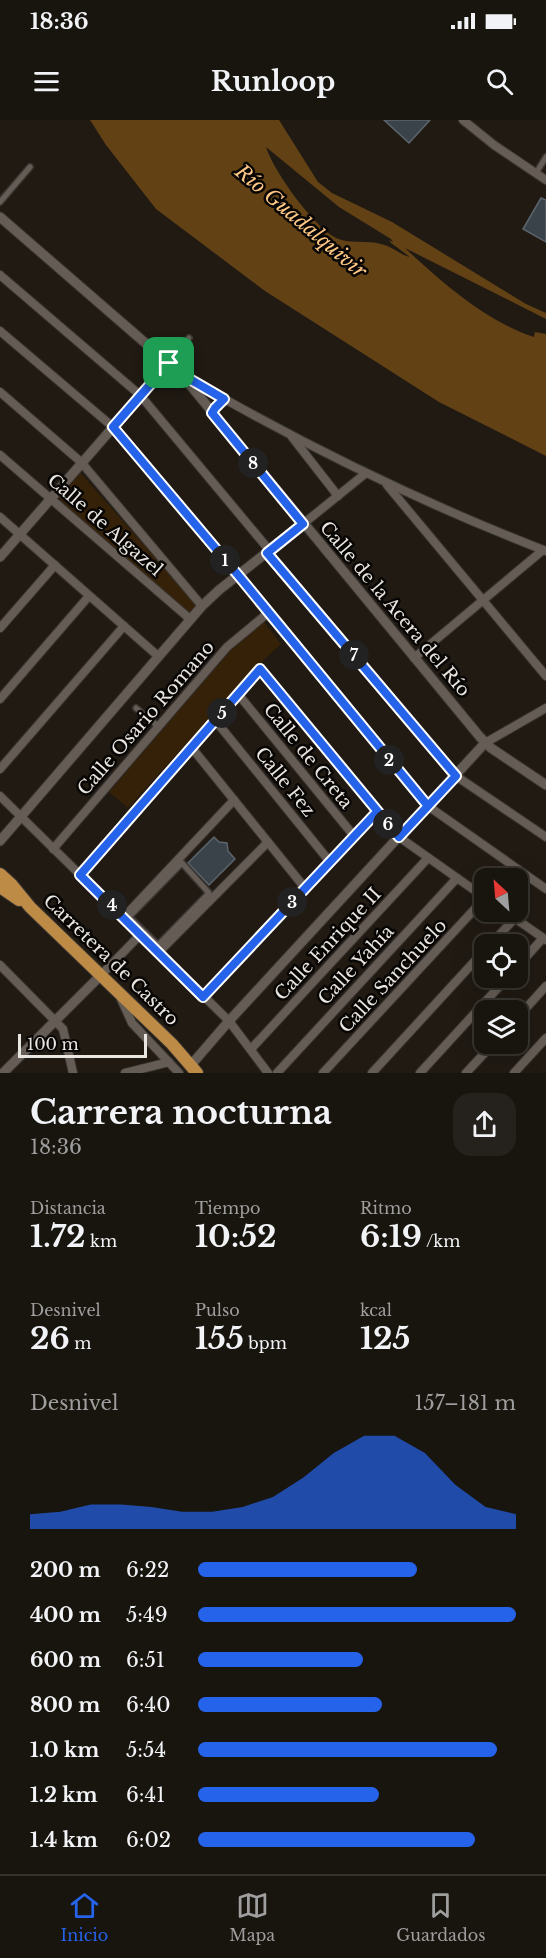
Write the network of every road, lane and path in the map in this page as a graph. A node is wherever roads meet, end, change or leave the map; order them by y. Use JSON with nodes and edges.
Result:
{"nodes":[{"id":1,"x":463,"y":120,"type":"edge"},
{"id":2,"x":546,"y":157,"type":"edge"},
{"id":3,"x":30,"y":167,"type":"dead end"},
{"id":4,"x":536,"y":173,"type":"junction"},
{"id":5,"x":546,"y":180,"type":"edge"},
{"id":6,"x":0,"y":202,"type":"edge"},
{"id":7,"x":0,"y":217,"type":"edge"},
{"id":8,"x":0,"y":275,"type":"edge"},
{"id":9,"x":0,"y":331,"type":"edge"},
{"id":10,"x":189,"y":338,"type":"dead end"},
{"id":11,"x":169,"y":363,"type":"junction"},
{"id":12,"x":181,"y":374,"type":"junction"},
{"id":13,"x":0,"y":392,"type":"edge"},
{"id":14,"x":140,"y":395,"type":"junction"},
{"id":15,"x":224,"y":399,"type":"junction"},
{"id":16,"x":212,"y":413,"type":"junction"},
{"id":17,"x":113,"y":427,"type":"junction"},
{"id":18,"x":289,"y":434,"type":"junction"},
{"id":19,"x":0,"y":455,"type":"edge"},
{"id":20,"x":81,"y":462,"type":"junction"},
{"id":21,"x":366,"y":473,"type":"junction"},
{"id":22,"x":384,"y":481,"type":"junction"},
{"id":23,"x":338,"y":496,"type":"junction"},
{"id":24,"x":50,"y":497,"type":"junction"},
{"id":25,"x":0,"y":517,"type":"edge"},
{"id":26,"x":303,"y":524,"type":"junction"},
{"id":27,"x":20,"y":534,"type":"junction"},
{"id":28,"x":545,"y":551,"type":"edge"},
{"id":29,"x":269,"y":552,"type":"junction"},
{"id":30,"x":0,"y":557,"type":"edge"},
{"id":31,"x":55,"y":565,"type":"junction"},
{"id":32,"x":238,"y":575,"type":"junction"},
{"id":33,"x":89,"y":596,"type":"junction"},
{"id":34,"x":483,"y":600,"type":"junction"},
{"id":35,"x":202,"y":606,"type":"junction"},
{"id":36,"x":268,"y":613,"type":"junction"},
{"id":37,"x":190,"y":619,"type":"junction"},
{"id":38,"x":124,"y":626,"type":"junction"},
{"id":39,"x":0,"y":628,"type":"edge"},
{"id":40,"x":158,"y":656,"type":"junction"},
{"id":41,"x":414,"y":658,"type":"junction"},
{"id":42,"x":546,"y":676,"type":"edge"},
{"id":43,"x":238,"y":694,"type":"junction"},
{"id":44,"x":0,"y":699,"type":"edge"},
{"id":45,"x":136,"y":708,"type":"dead end"},
{"id":46,"x":546,"y":708,"type":"edge"},
{"id":47,"x":215,"y":720,"type":"junction"},
{"id":48,"x":159,"y":727,"type":"junction"},
{"id":49,"x":486,"y":743,"type":"junction"},
{"id":50,"x":192,"y":748,"type":"junction"},
{"id":51,"x":0,"y":769,"type":"edge"},
{"id":52,"x":456,"y":776,"type":"junction"},
{"id":53,"x":546,"y":785,"type":"edge"},
{"id":54,"x":0,"y":796,"type":"edge"},
{"id":55,"x":234,"y":800,"type":"junction"},
{"id":56,"x":428,"y":806,"type":"junction"},
{"id":57,"x":377,"y":812,"type":"junction"},
{"id":58,"x":21,"y":818,"type":"junction"},
{"id":59,"x":354,"y":836,"type":"junction"},
{"id":60,"x":399,"y":837,"type":"junction"},
{"id":61,"x":546,"y":837,"type":"edge"},
{"id":62,"x":0,"y":841,"type":"edge"},
{"id":63,"x":268,"y":842,"type":"junction"},
{"id":64,"x":53,"y":849,"type":"junction"},
{"id":65,"x":428,"y":858,"type":"junction"},
{"id":66,"x":330,"y":862,"type":"junction"},
{"id":67,"x":0,"y":874,"type":"edge"},
{"id":68,"x":80,"y":875,"type":"junction"},
{"id":69,"x":457,"y":878,"type":"junction"},
{"id":70,"x":0,"y":887,"type":"edge"},
{"id":71,"x":305,"y":888,"type":"junction"},
{"id":72,"x":546,"y":888,"type":"edge"},
{"id":73,"x":474,"y":891,"type":"edge"},
{"id":74,"x":209,"y":893,"type":"joint"},
{"id":75,"x":30,"y":907,"type":"junction"},
{"id":76,"x":474,"y":909,"type":"edge"},
{"id":77,"x":124,"y":917,"type":"junction"},
{"id":78,"x":511,"y":922,"type":"edge"},
{"id":79,"x":521,"y":922,"type":"edge"},
{"id":80,"x":140,"y":934,"type":"junction"},
{"id":81,"x":500,"y":934,"type":"edge"},
{"id":82,"x":545,"y":939,"type":"edge"},
{"id":83,"x":159,"y":952,"type":"junction"},
{"id":84,"x":528,"y":956,"type":"edge"},
{"id":85,"x":474,"y":962,"type":"edge"},
{"id":86,"x":0,"y":965,"type":"edge"},
{"id":87,"x":101,"y":975,"type":"junction"},
{"id":88,"x":546,"y":986,"type":"edge"},
{"id":89,"x":498,"y":988,"type":"edge"},
{"id":90,"x":118,"y":992,"type":"junction"},
{"id":91,"x":203,"y":997,"type":"junction"},
{"id":92,"x":528,"y":1006,"type":"edge"},
{"id":93,"x":55,"y":1020,"type":"junction"},
{"id":94,"x":229,"y":1022,"type":"junction"},
{"id":95,"x":546,"y":1038,"type":"edge"},
{"id":96,"x":251,"y":1050,"type":"junction"},
{"id":97,"x":484,"y":1054,"type":"edge"},
{"id":98,"x":169,"y":1062,"type":"junction"},
{"id":99,"x":194,"y":1069,"type":"edge"},
{"id":100,"x":3,"y":1073,"type":"edge"},
{"id":101,"x":73,"y":1073,"type":"edge"},
{"id":102,"x":125,"y":1073,"type":"edge"},
{"id":103,"x":179,"y":1073,"type":"edge"},
{"id":104,"x":268,"y":1073,"type":"edge"},
{"id":105,"x":277,"y":1073,"type":"edge"},
{"id":106,"x":323,"y":1073,"type":"edge"},
{"id":107,"x":372,"y":1073,"type":"edge"},
{"id":108,"x":420,"y":1073,"type":"edge"},
{"id":109,"x":466,"y":1073,"type":"edge"},
{"id":110,"x":514,"y":1073,"type":"edge"}],
"edges":[{"from":1,"to":4,"type":"street"},
{"from":2,"to":4,"type":"street"},
{"from":3,"to":6,"type":"street"},
{"from":4,"to":5,"type":"street"},
{"from":7,"to":11,"type":"street","name":"Calle de la Acera del Río"},
{"from":8,"to":14,"type":"street"},
{"from":9,"to":17,"type":"street"},
{"from":10,"to":11,"type":"street"},
{"from":11,"to":12,"type":"street","name":"Calle de la Acera del Río"},
{"from":11,"to":14,"type":"street"},
{"from":12,"to":15,"type":"street"},
{"from":12,"to":16,"type":"street","name":"Calle de la Acera del Río"},
{"from":13,"to":20,"type":"street"},
{"from":14,"to":17,"type":"street"},
{"from":14,"to":29,"type":"street"},
{"from":15,"to":16,"type":"street"},
{"from":15,"to":18,"type":"street"},
{"from":16,"to":26,"type":"street","name":"Calle de la Acera del Río"},
{"from":17,"to":20,"type":"street"},
{"from":17,"to":32,"type":"street"},
{"from":18,"to":21,"type":"street"},
{"from":18,"to":23,"type":"street"},
{"from":19,"to":24,"type":"street","name":"Calle de Algazel"},
{"from":20,"to":24,"type":"street"},
{"from":20,"to":35,"type":"street"},
{"from":21,"to":22,"type":"street"},
{"from":21,"to":23,"type":"street"},
{"from":22,"to":28,"type":"street"},
{"from":22,"to":34,"type":"street"},
{"from":23,"to":26,"type":"street"},
{"from":24,"to":27,"type":"street"},
{"from":24,"to":37,"type":"street","name":"Calle de Algazel"},
{"from":25,"to":27,"type":"street"},
{"from":26,"to":29,"type":"street"},
{"from":26,"to":41,"type":"street","name":"Calle de la Acera del Río"},
{"from":27,"to":30,"type":"street"},
{"from":27,"to":31,"type":"street"},
{"from":28,"to":34,"type":"street"},
{"from":29,"to":32,"type":"street"},
{"from":29,"to":52,"type":"street"},
{"from":31,"to":33,"type":"street"},
{"from":31,"to":39,"type":"street"},
{"from":32,"to":35,"type":"street"},
{"from":32,"to":36,"type":"street"},
{"from":33,"to":38,"type":"street"},
{"from":33,"to":44,"type":"street"},
{"from":34,"to":41,"type":"street"},
{"from":34,"to":42,"type":"street"},
{"from":35,"to":37,"type":"street"},
{"from":36,"to":48,"type":"street","name":"Calle Osario Romano"},
{"from":36,"to":56,"type":"street"},
{"from":37,"to":40,"type":"street"},
{"from":38,"to":40,"type":"street"},
{"from":38,"to":51,"type":"street"},
{"from":40,"to":58,"type":"street"},
{"from":41,"to":49,"type":"street","name":"Calle de la Acera del Río"},
{"from":43,"to":47,"type":"street"},
{"from":43,"to":57,"type":"street"},
{"from":43,"to":59,"type":"street","name":"Calle de Creta"},
{"from":45,"to":48,"type":"street"},
{"from":46,"to":49,"type":"street"},
{"from":47,"to":50,"type":"street"},
{"from":47,"to":66,"type":"street","name":"Calle Fez"},
{"from":48,"to":64,"type":"street","name":"Calle Osario Romano"},
{"from":49,"to":52,"type":"street"},
{"from":49,"to":53,"type":"street","name":"Calle de la Acera del Río"},
{"from":50,"to":55,"type":"street"},
{"from":50,"to":68,"type":"street"},
{"from":52,"to":56,"type":"street"},
{"from":52,"to":61,"type":"street"},
{"from":54,"to":58,"type":"street"},
{"from":55,"to":63,"type":"street"},
{"from":55,"to":77,"type":"street"},
{"from":56,"to":60,"type":"street"},
{"from":56,"to":72,"type":"street"},
{"from":57,"to":59,"type":"street"},
{"from":57,"to":60,"type":"street"},
{"from":58,"to":62,"type":"street"},
{"from":58,"to":64,"type":"street"},
{"from":59,"to":66,"type":"street"},
{"from":60,"to":65,"type":"street"},
{"from":60,"to":94,"type":"street"},
{"from":63,"to":71,"type":"street"},
{"from":63,"to":83,"type":"street"},
{"from":64,"to":68,"type":"street"},
{"from":65,"to":69,"type":"street"},
{"from":65,"to":96,"type":"street","name":"Calle Enrique II"},
{"from":66,"to":71,"type":"street"},
{"from":67,"to":75,"type":"main road","name":"Carretera de Castro"},
{"from":68,"to":77,"type":"street"},
{"from":69,"to":73,"type":"street"},
{"from":69,"to":105,"type":"street","name":"Calle Yahía"},
{"from":70,"to":75,"type":"main road"},
{"from":71,"to":91,"type":"street"},
{"from":74,"to":74,"type":"street"},
{"from":75,"to":87,"type":"main road","name":"Carretera de Castro"},
{"from":76,"to":106,"type":"street","name":"Calle Sanchuelo"},
{"from":77,"to":80,"type":"street"},
{"from":78,"to":81,"type":"street"},
{"from":79,"to":82,"type":"street"},
{"from":80,"to":83,"type":"street"},
{"from":80,"to":87,"type":"street"},
{"from":82,"to":84,"type":"street"},
{"from":83,"to":91,"type":"street"},
{"from":85,"to":107,"type":"street"},
{"from":86,"to":93,"type":"street"},
{"from":87,"to":90,"type":"main road","name":"Carretera de Castro"},
{"from":87,"to":93,"type":"street"},
{"from":88,"to":92,"type":"street"},
{"from":89,"to":108,"type":"street"},
{"from":90,"to":98,"type":"street"},
{"from":90,"to":99,"type":"main road","name":"Carretera de Castro"},
{"from":91,"to":94,"type":"street"},
{"from":93,"to":100,"type":"street"},
{"from":93,"to":101,"type":"street"},
{"from":94,"to":96,"type":"street"},
{"from":94,"to":99,"type":"street"},
{"from":95,"to":110,"type":"street"},
{"from":96,"to":104,"type":"street"},
{"from":97,"to":109,"type":"street"},
{"from":98,"to":102,"type":"street"},
{"from":98,"to":103,"type":"street"}]}
